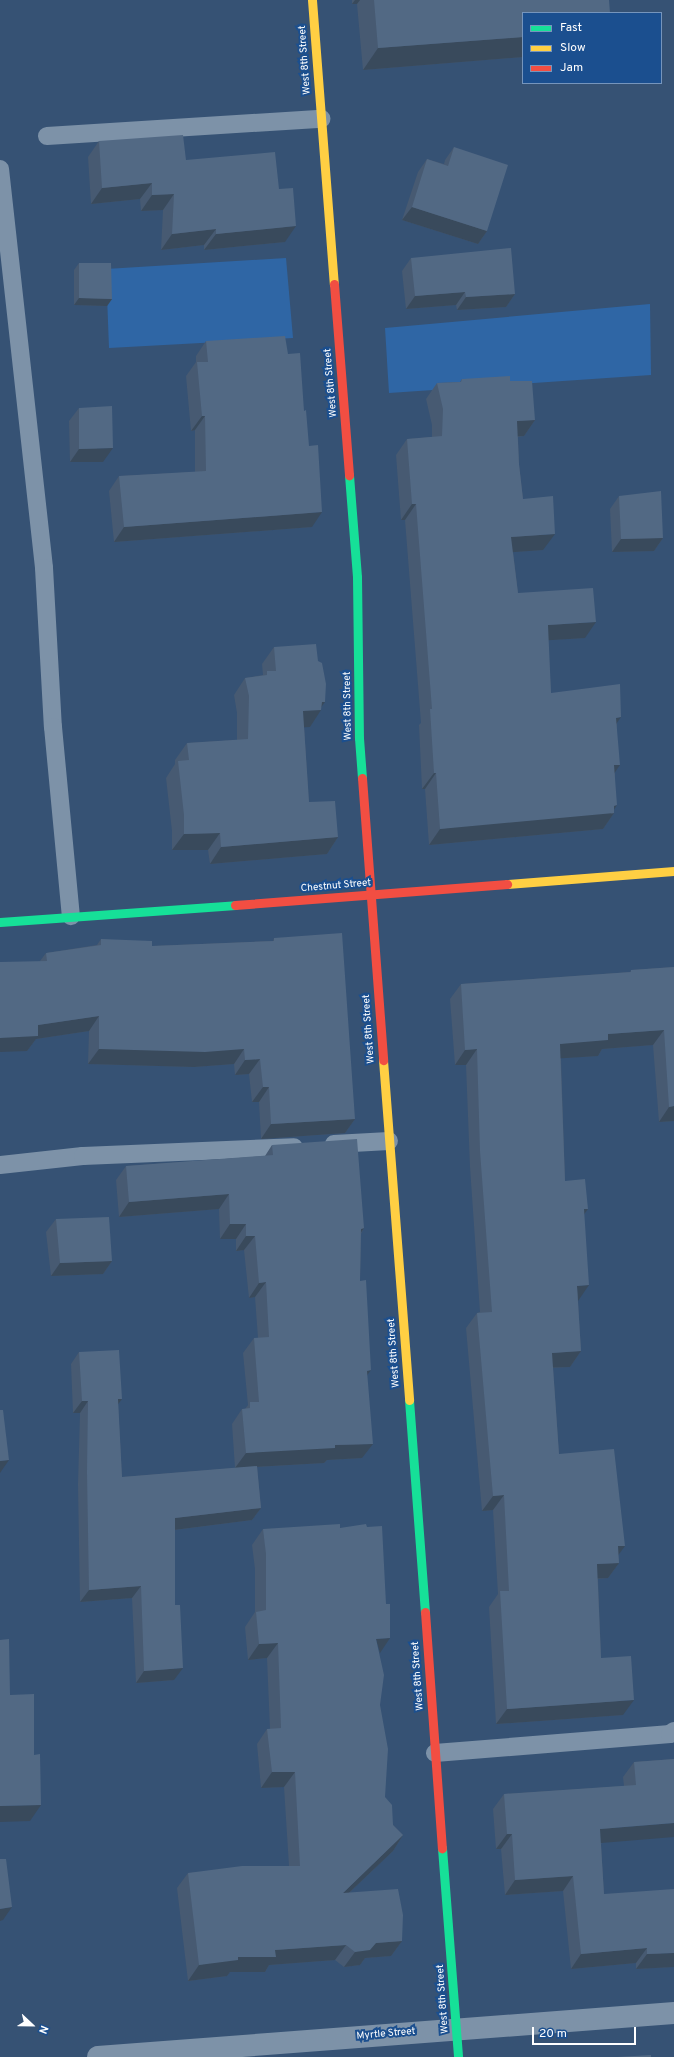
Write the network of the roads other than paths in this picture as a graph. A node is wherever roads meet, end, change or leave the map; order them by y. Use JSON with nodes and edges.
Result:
{"nodes":[{"id":1,"x":312,"y":0,"type":"edge"},
{"id":2,"x":321,"y":119,"type":"junction"},
{"id":3,"x":47,"y":136,"type":"dead end"},
{"id":4,"x":0,"y":169,"type":"edge"},
{"id":5,"x":674,"y":871,"type":"edge"},
{"id":6,"x":371,"y":894,"type":"junction"},
{"id":7,"x":71,"y":916,"type":"junction"},
{"id":8,"x":0,"y":922,"type":"edge"},
{"id":9,"x":389,"y":1141,"type":"junction"},
{"id":10,"x":0,"y":1165,"type":"edge"},
{"id":11,"x":674,"y":1731,"type":"edge"},
{"id":12,"x":435,"y":1753,"type":"junction"},
{"id":13,"x":674,"y":2013,"type":"edge"},
{"id":14,"x":456,"y":2028,"type":"junction"},
{"id":15,"x":161,"y":2055,"type":"edge"},
{"id":16,"x":98,"y":2057,"type":"edge"},
{"id":17,"x":458,"y":2057,"type":"edge"}],
"edges":[{"from":1,"to":2,"type":"street","name":"West 8th Street"},
{"from":2,"to":3,"type":"lane"},
{"from":2,"to":6,"type":"street","name":"West 8th Street"},
{"from":4,"to":7,"type":"lane"},
{"from":5,"to":6,"type":"street","name":"Chestnut Street"},
{"from":6,"to":7,"type":"street","name":"Chestnut Street"},
{"from":6,"to":9,"type":"street","name":"West 8th Street"},
{"from":7,"to":8,"type":"street","name":"Chestnut Street"},
{"from":9,"to":10,"type":"lane"},
{"from":9,"to":12,"type":"street","name":"West 8th Street"},
{"from":11,"to":12,"type":"lane"},
{"from":12,"to":14,"type":"street","name":"West 8th Street"},
{"from":13,"to":14,"type":"street","name":"Myrtle Street"},
{"from":14,"to":15,"type":"street","name":"Myrtle Street"},
{"from":14,"to":17,"type":"street","name":"West 8th Street"},
{"from":15,"to":16,"type":"street","name":"Myrtle Street"}]}
